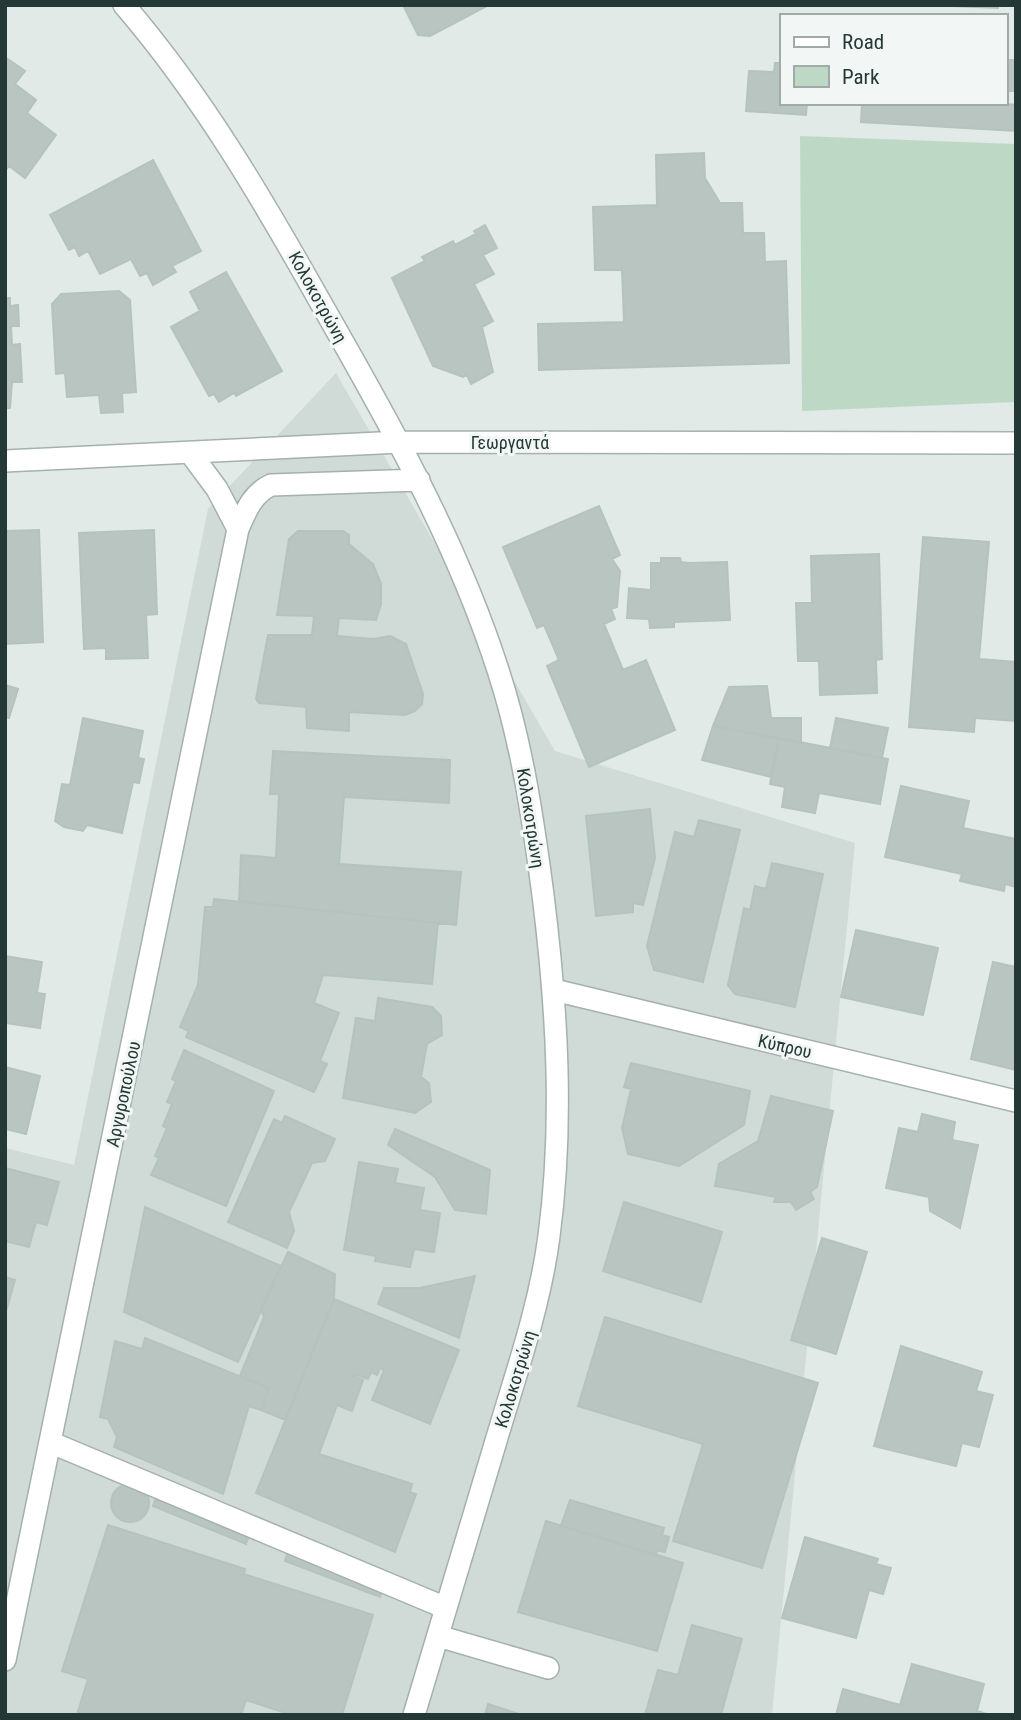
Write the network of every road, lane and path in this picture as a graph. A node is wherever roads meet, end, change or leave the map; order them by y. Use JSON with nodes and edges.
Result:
{"nodes":[{"id":1,"x":124,"y":5,"type":"edge"},
{"id":2,"x":1014,"y":441,"type":"edge"},
{"id":3,"x":400,"y":442,"type":"junction"},
{"id":4,"x":191,"y":454,"type":"junction"},
{"id":5,"x":5,"y":461,"type":"edge"},
{"id":6,"x":419,"y":480,"type":"junction"},
{"id":7,"x":238,"y":529,"type":"junction"},
{"id":8,"x":554,"y":990,"type":"junction"},
{"id":9,"x":1016,"y":1101,"type":"edge"},
{"id":10,"x":52,"y":1443,"type":"junction"},
{"id":11,"x":446,"y":1608,"type":"junction"},
{"id":12,"x":438,"y":1636,"type":"junction"},
{"id":13,"x":5,"y":1660,"type":"edge"},
{"id":14,"x":548,"y":1668,"type":"dead end"},
{"id":15,"x":414,"y":1715,"type":"edge"}],
"edges":[{"from":1,"to":3,"type":"street","name":"Κολοκοτρώνη"},
{"from":2,"to":3,"type":"street","name":"Γεωργαντά"},
{"from":3,"to":4,"type":"street","name":"Γεωργαντά"},
{"from":3,"to":6,"type":"street","name":"Κολοκοτρώνη"},
{"from":4,"to":5,"type":"street","name":"Γεωργαντά"},
{"from":4,"to":7,"type":"street"},
{"from":6,"to":7,"type":"street","name":"Αργυροπούλου"},
{"from":6,"to":8,"type":"street","name":"Κολοκοτρώνη"},
{"from":7,"to":10,"type":"street","name":"Αργυροπούλου"},
{"from":8,"to":9,"type":"street","name":"Κύπρου"},
{"from":8,"to":11,"type":"street","name":"Κολοκοτρώνη"},
{"from":10,"to":11,"type":"street"},
{"from":10,"to":13,"type":"street","name":"Αργυροπούλου"},
{"from":11,"to":12,"type":"street","name":"Κολοκοτρώνη"},
{"from":12,"to":14,"type":"street"},
{"from":12,"to":15,"type":"street","name":"Κολοκοτρώνη"}]}
